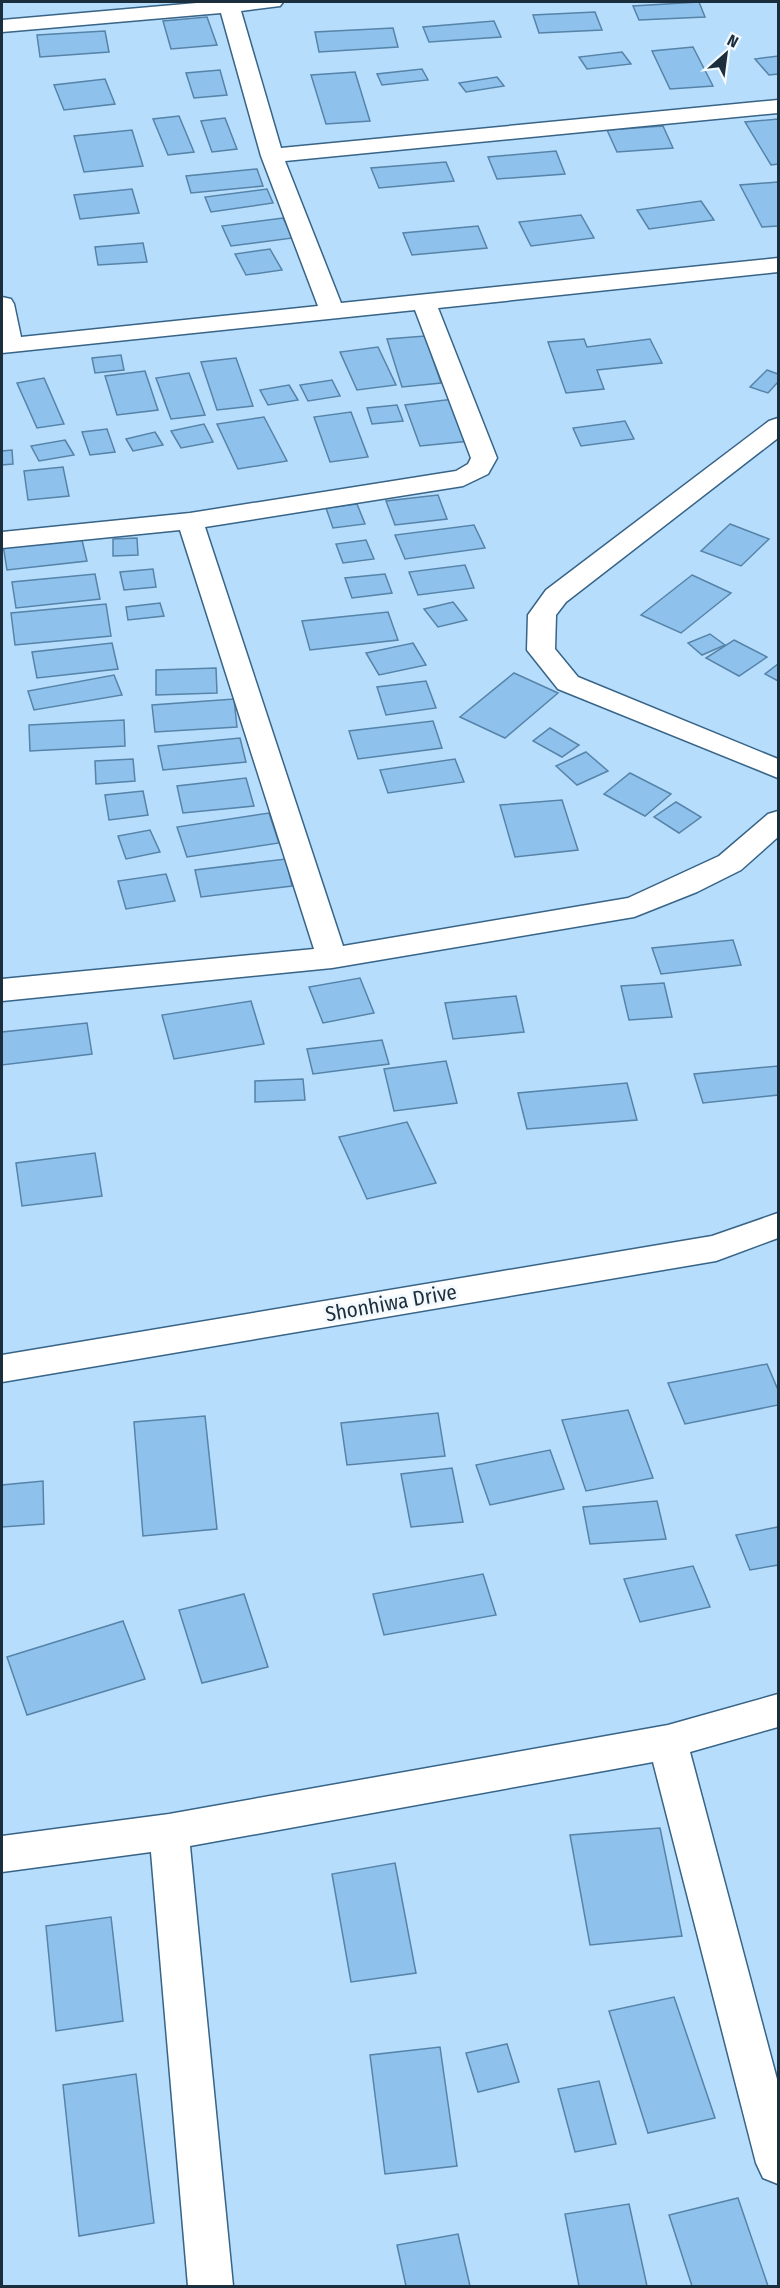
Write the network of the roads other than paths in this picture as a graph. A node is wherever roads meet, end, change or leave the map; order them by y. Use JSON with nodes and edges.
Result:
{"nodes":[{"id":1,"x":273,"y":2,"type":"edge"},
{"id":2,"x":229,"y":5,"type":"junction"},
{"id":3,"x":2,"y":26,"type":"edge"},
{"id":4,"x":778,"y":106,"type":"edge"},
{"id":5,"x":272,"y":156,"type":"junction"},
{"id":6,"x":778,"y":265,"type":"edge"},
{"id":7,"x":424,"y":302,"type":"junction"},
{"id":8,"x":2,"y":304,"type":"edge"},
{"id":9,"x":332,"y":310,"type":"junction"},
{"id":10,"x":6,"y":345,"type":"edge"},
{"id":11,"x":778,"y":426,"type":"edge"},
{"id":12,"x":190,"y":521,"type":"junction"},
{"id":13,"x":2,"y":540,"type":"edge"},
{"id":14,"x":778,"y":769,"type":"edge"},
{"id":15,"x":778,"y":821,"type":"edge"},
{"id":16,"x":333,"y":958,"type":"junction"},
{"id":17,"x":2,"y":990,"type":"edge"},
{"id":18,"x":778,"y":1225,"type":"edge"},
{"id":19,"x":2,"y":1369,"type":"edge"},
{"id":20,"x":778,"y":1711,"type":"edge"},
{"id":21,"x":668,"y":1742,"type":"junction"},
{"id":22,"x":169,"y":1832,"type":"junction"},
{"id":23,"x":2,"y":1854,"type":"edge"},
{"id":24,"x":778,"y":2163,"type":"edge"},
{"id":25,"x":210,"y":2286,"type":"edge"}],
"edges":[{"from":1,"to":2,"type":"street"},
{"from":2,"to":3,"type":"street"},
{"from":2,"to":5,"type":"street"},
{"from":4,"to":5,"type":"street"},
{"from":5,"to":9,"type":"street"},
{"from":6,"to":7,"type":"street"},
{"from":7,"to":9,"type":"street"},
{"from":7,"to":12,"type":"street"},
{"from":8,"to":10,"type":"street"},
{"from":9,"to":10,"type":"street"},
{"from":11,"to":14,"type":"street"},
{"from":12,"to":13,"type":"street"},
{"from":12,"to":16,"type":"street"},
{"from":15,"to":16,"type":"street"},
{"from":16,"to":17,"type":"street"},
{"from":18,"to":19,"type":"street","name":"Shonhiwa Drive"},
{"from":20,"to":21,"type":"street"},
{"from":21,"to":22,"type":"street"},
{"from":21,"to":24,"type":"street"},
{"from":22,"to":23,"type":"street"},
{"from":22,"to":25,"type":"street"}]}
